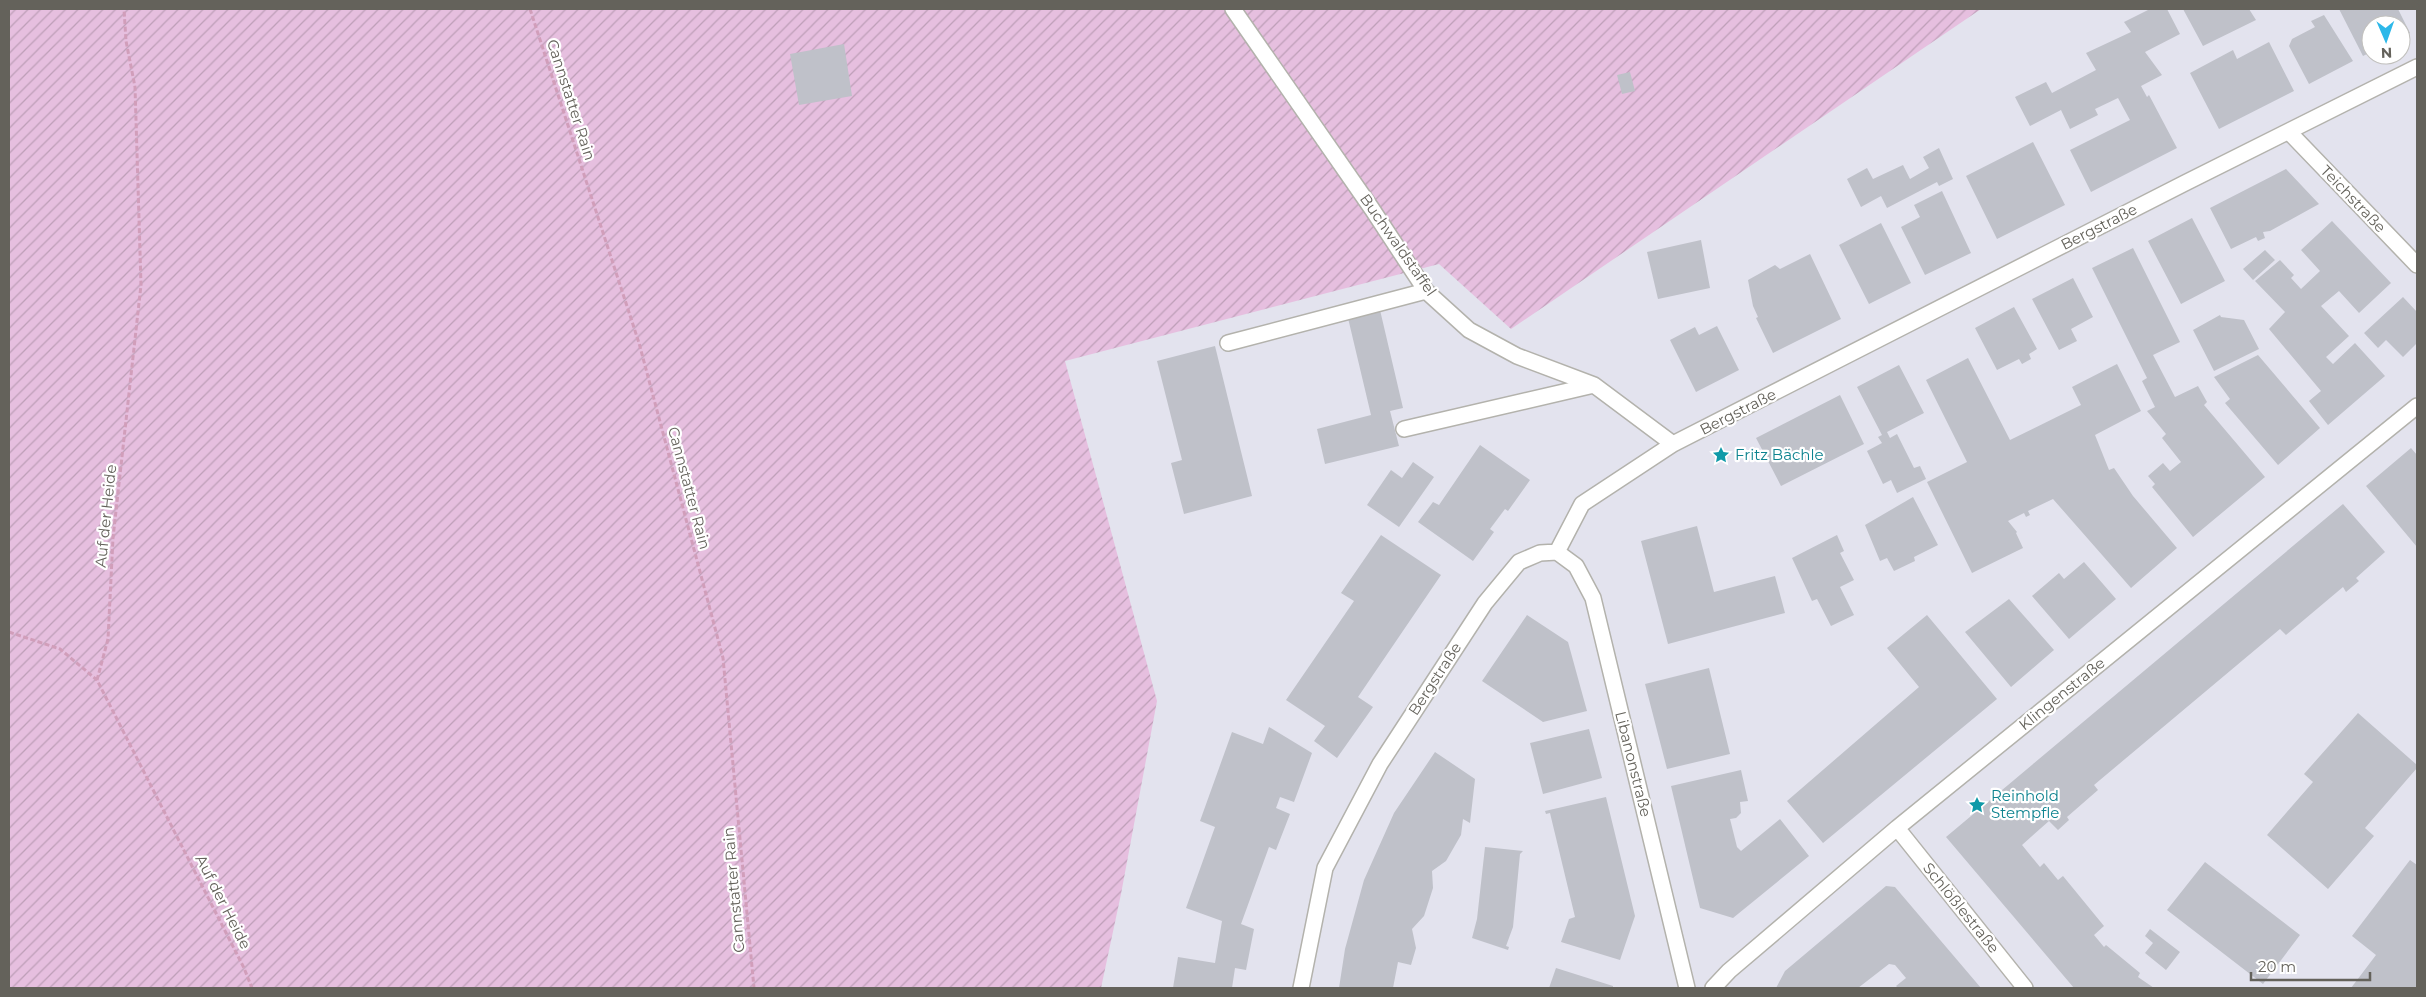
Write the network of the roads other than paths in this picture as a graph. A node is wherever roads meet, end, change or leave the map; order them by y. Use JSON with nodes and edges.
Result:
{"nodes":[{"id":1,"x":1233,"y":9,"type":"edge"},
{"id":2,"x":2417,"y":68,"type":"edge"},
{"id":3,"x":2289,"y":132,"type":"junction"},
{"id":4,"x":2417,"y":265,"type":"edge"},
{"id":5,"x":1426,"y":291,"type":"junction"},
{"id":6,"x":1228,"y":343,"type":"dead end"},
{"id":7,"x":1594,"y":384,"type":"junction"},
{"id":8,"x":2417,"y":406,"type":"edge"},
{"id":9,"x":1404,"y":429,"type":"dead end"},
{"id":10,"x":1673,"y":444,"type":"junction"},
{"id":11,"x":1557,"y":552,"type":"junction"},
{"id":12,"x":1897,"y":828,"type":"junction"},
{"id":13,"x":1301,"y":988,"type":"edge"},
{"id":14,"x":1687,"y":988,"type":"edge"},
{"id":15,"x":1713,"y":988,"type":"edge"},
{"id":16,"x":2026,"y":988,"type":"edge"}],
"edges":[{"from":1,"to":5,"type":"street","name":"Buchwaldstaffel"},
{"from":2,"to":3,"type":"street","name":"Bergstraße"},
{"from":3,"to":4,"type":"street","name":"Teichstraße"},
{"from":3,"to":10,"type":"street","name":"Bergstraße"},
{"from":5,"to":6,"type":"street"},
{"from":5,"to":7,"type":"street","name":"Buchwaldstaffel"},
{"from":7,"to":9,"type":"street"},
{"from":7,"to":10,"type":"street","name":"Buchwaldstaffel"},
{"from":8,"to":12,"type":"street","name":"Klingenstraße"},
{"from":10,"to":11,"type":"street","name":"Bergstraße"},
{"from":11,"to":13,"type":"street","name":"Bergstraße"},
{"from":11,"to":14,"type":"street","name":"Libanonstraße"},
{"from":12,"to":15,"type":"street","name":"Klingenstraße"},
{"from":12,"to":16,"type":"street","name":"Schlößlestraße"}]}
